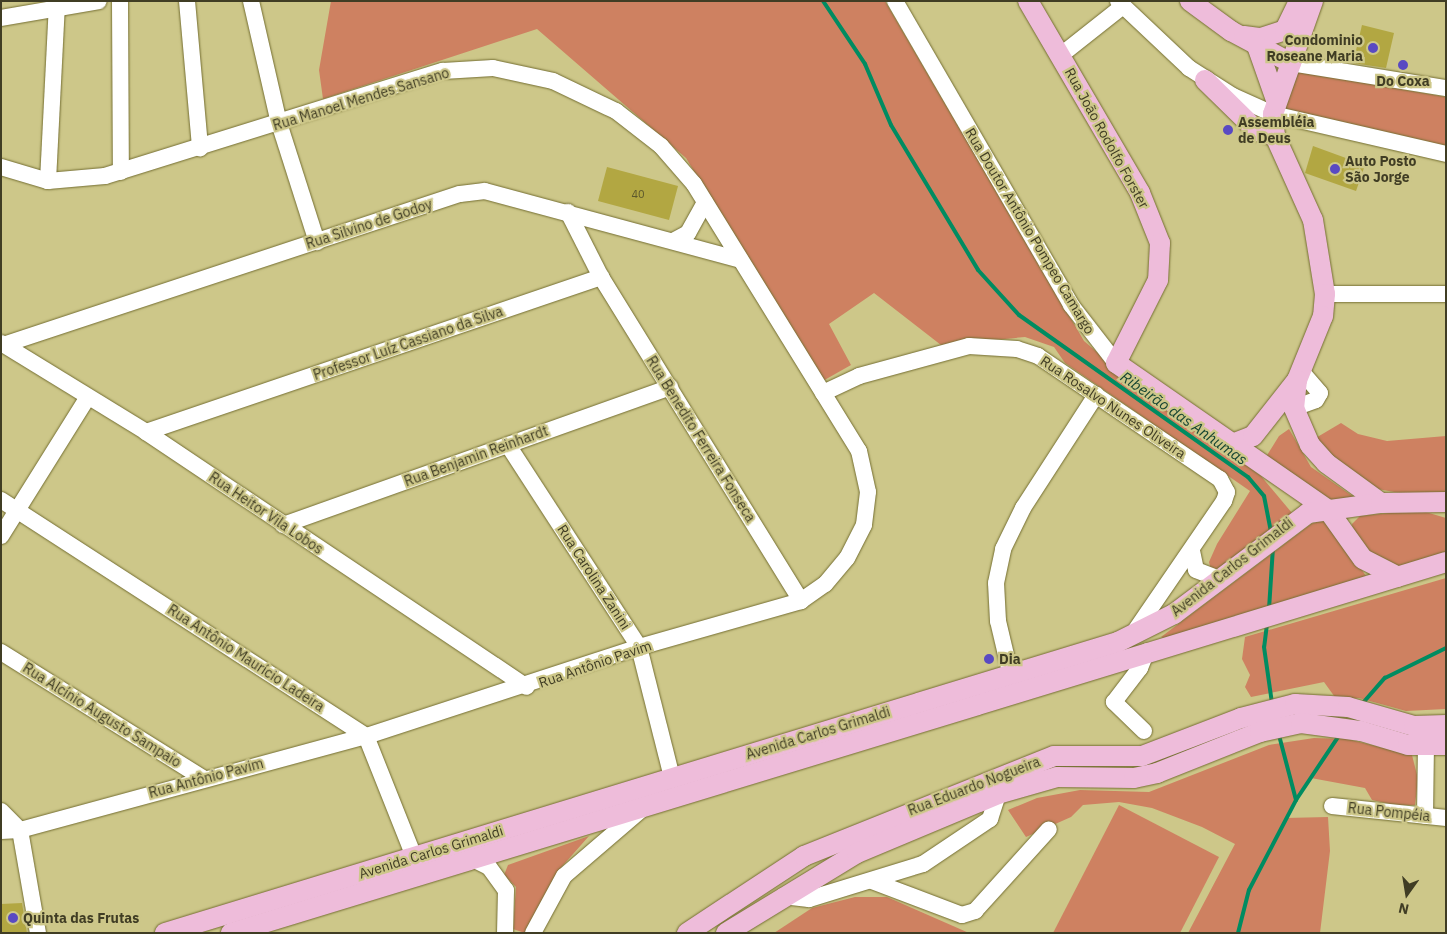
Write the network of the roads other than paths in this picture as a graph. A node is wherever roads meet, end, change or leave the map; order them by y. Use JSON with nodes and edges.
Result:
{"nodes":[{"id":1,"x":120,"y":1,"type":"edge"},
{"id":2,"x":187,"y":1,"type":"edge"},
{"id":3,"x":251,"y":1,"type":"edge"},
{"id":4,"x":895,"y":1,"type":"edge"},
{"id":5,"x":1028,"y":1,"type":"edge"},
{"id":6,"x":1190,"y":1,"type":"edge"},
{"id":7,"x":1299,"y":1,"type":"edge"},
{"id":8,"x":1313,"y":1,"type":"edge"},
{"id":9,"x":89,"y":2,"type":"edge"},
{"id":10,"x":1120,"y":4,"type":"edge"},
{"id":11,"x":56,"y":6,"type":"junction"},
{"id":12,"x":1,"y":18,"type":"edge"},
{"id":13,"x":1239,"y":36,"type":"junction"},
{"id":14,"x":1258,"y":46,"type":"junction"},
{"id":15,"x":1061,"y":55,"type":"junction"},
{"id":16,"x":1291,"y":63,"type":"junction"},
{"id":17,"x":1205,"y":80,"type":"junction"},
{"id":18,"x":1446,"y":88,"type":"edge"},
{"id":19,"x":1274,"y":107,"type":"junction"},
{"id":20,"x":279,"y":123,"type":"junction"},
{"id":21,"x":1275,"y":136,"type":"junction"},
{"id":22,"x":200,"y":148,"type":"junction"},
{"id":23,"x":1446,"y":154,"type":"edge"},
{"id":24,"x":1,"y":167,"type":"edge"},
{"id":25,"x":121,"y":172,"type":"junction"},
{"id":26,"x":48,"y":181,"type":"junction"},
{"id":27,"x":705,"y":202,"type":"junction"},
{"id":28,"x":568,"y":212,"type":"junction"},
{"id":29,"x":672,"y":241,"type":"junction"},
{"id":30,"x":317,"y":242,"type":"junction"},
{"id":31,"x":740,"y":260,"type":"junction"},
{"id":32,"x":601,"y":277,"type":"junction"},
{"id":33,"x":1325,"y":294,"type":"junction"},
{"id":34,"x":1446,"y":294,"type":"edge"},
{"id":35,"x":2,"y":344,"type":"edge"},
{"id":36,"x":1116,"y":363,"type":"junction"},
{"id":37,"x":1299,"y":376,"type":"junction"},
{"id":38,"x":670,"y":387,"type":"junction"},
{"id":39,"x":823,"y":393,"type":"junction"},
{"id":40,"x":1096,"y":395,"type":"junction"},
{"id":41,"x":88,"y":396,"type":"junction"},
{"id":42,"x":146,"y":432,"type":"junction"},
{"id":43,"x":1232,"y":444,"type":"junction"},
{"id":44,"x":508,"y":445,"type":"junction"},
{"id":45,"x":1,"y":500,"type":"edge"},
{"id":46,"x":1423,"y":502,"type":"junction"},
{"id":47,"x":1446,"y":502,"type":"edge"},
{"id":48,"x":1381,"y":503,"type":"junction"},
{"id":49,"x":17,"y":510,"type":"junction"},
{"id":50,"x":1328,"y":510,"type":"junction"},
{"id":51,"x":1446,"y":510,"type":"edge"},
{"id":52,"x":283,"y":525,"type":"junction"},
{"id":53,"x":1,"y":536,"type":"edge"},
{"id":54,"x":1192,"y":551,"type":"junction"},
{"id":55,"x":1446,"y":562,"type":"edge"},
{"id":56,"x":1398,"y":577,"type":"junction"},
{"id":57,"x":1219,"y":579,"type":"junction"},
{"id":58,"x":801,"y":601,"type":"junction"},
{"id":59,"x":1133,"y":634,"type":"junction"},
{"id":60,"x":639,"y":647,"type":"junction"},
{"id":61,"x":1147,"y":651,"type":"junction"},
{"id":62,"x":1,"y":652,"type":"edge"},
{"id":63,"x":1011,"y":676,"type":"junction"},
{"id":64,"x":527,"y":687,"type":"junction"},
{"id":65,"x":1304,"y":717,"type":"junction"},
{"id":66,"x":1259,"y":722,"type":"junction"},
{"id":67,"x":1446,"y":725,"type":"edge"},
{"id":68,"x":1144,"y":732,"type":"dead end"},
{"id":69,"x":366,"y":736,"type":"junction"},
{"id":70,"x":1446,"y":745,"type":"edge"},
{"id":71,"x":1426,"y":747,"type":"junction"},
{"id":72,"x":672,"y":777,"type":"junction"},
{"id":73,"x":203,"y":778,"type":"junction"},
{"id":74,"x":998,"y":794,"type":"junction"},
{"id":75,"x":1332,"y":806,"type":"dead end"},
{"id":76,"x":642,"y":810,"type":"junction"},
{"id":77,"x":1,"y":811,"type":"edge"},
{"id":78,"x":1425,"y":816,"type":"junction"},
{"id":79,"x":1446,"y":818,"type":"edge"},
{"id":80,"x":1048,"y":829,"type":"dead end"},
{"id":81,"x":20,"y":830,"type":"junction"},
{"id":82,"x":1,"y":831,"type":"edge"},
{"id":83,"x":473,"y":860,"type":"junction"},
{"id":84,"x":418,"y":866,"type":"junction"},
{"id":85,"x":872,"y":881,"type":"junction"},
{"id":86,"x":783,"y":896,"type":"junction"},
{"id":87,"x":38,"y":933,"type":"edge"},
{"id":88,"x":165,"y":933,"type":"edge"},
{"id":89,"x":231,"y":933,"type":"edge"},
{"id":90,"x":505,"y":933,"type":"edge"},
{"id":91,"x":532,"y":933,"type":"edge"},
{"id":92,"x":687,"y":933,"type":"edge"},
{"id":93,"x":726,"y":933,"type":"edge"}],
"edges":[{"from":1,"to":25,"type":"street"},
{"from":2,"to":22,"type":"street"},
{"from":3,"to":20,"type":"street"},
{"from":4,"to":36,"type":"street","name":"Rua Doutor Antônio Pompeo Camargo"},
{"from":5,"to":15,"type":"main road","name":"Rua João Rodolfo Forster"},
{"from":6,"to":13,"type":"main road"},
{"from":7,"to":13,"type":"main road"},
{"from":8,"to":16,"type":"main road"},
{"from":9,"to":11,"type":"street"},
{"from":10,"to":15,"type":"street"},
{"from":10,"to":17,"type":"street"},
{"from":11,"to":12,"type":"street"},
{"from":11,"to":26,"type":"street"},
{"from":13,"to":14,"type":"main road"},
{"from":14,"to":16,"type":"main road"},
{"from":14,"to":19,"type":"main road"},
{"from":15,"to":36,"type":"main road","name":"Rua João Rodolfo Forster"},
{"from":16,"to":18,"type":"street"},
{"from":16,"to":19,"type":"main road"},
{"from":17,"to":19,"type":"street"},
{"from":17,"to":21,"type":"main road"},
{"from":19,"to":21,"type":"main road"},
{"from":19,"to":23,"type":"street"},
{"from":20,"to":22,"type":"street","name":"Rua Manoel Mendes Sansano"},
{"from":20,"to":27,"type":"street","name":"Rua Manoel Mendes Sansano"},
{"from":20,"to":30,"type":"street"},
{"from":21,"to":33,"type":"main road"},
{"from":22,"to":25,"type":"street","name":"Rua Manoel Mendes Sansano"},
{"from":24,"to":26,"type":"street","name":"Rua Manoel Mendes Sansano"},
{"from":25,"to":26,"type":"street","name":"Rua Manoel Mendes Sansano"},
{"from":27,"to":29,"type":"street"},
{"from":27,"to":31,"type":"street","name":"Rua Manoel Mendes Sansano"},
{"from":28,"to":29,"type":"street","name":"Rua Silvino de Godoy"},
{"from":28,"to":30,"type":"street","name":"Rua Silvino de Godoy"},
{"from":28,"to":32,"type":"street"},
{"from":29,"to":31,"type":"street","name":"Rua Silvino de Godoy"},
{"from":30,"to":35,"type":"street","name":"Rua Silvino de Godoy"},
{"from":31,"to":39,"type":"street","name":"Rua Antônio Pavim"},
{"from":32,"to":38,"type":"street","name":"Rua Benedito Ferreira Fonseca"},
{"from":32,"to":42,"type":"street","name":"Professor Luíz Cassiano da Silva"},
{"from":33,"to":34,"type":"street"},
{"from":33,"to":37,"type":"main road"},
{"from":35,"to":41,"type":"street","name":"Rua Heitor Vila Lobos"},
{"from":36,"to":43,"type":"main road","name":"Rua Doutor Antônio Pompeo Camargo"},
{"from":37,"to":43,"type":"main road"},
{"from":37,"to":48,"type":"main road"},
{"from":38,"to":44,"type":"street","name":"Rua Benjamin Reinhardt"},
{"from":38,"to":58,"type":"street","name":"Rua Benedito Ferreira Fonseca"},
{"from":39,"to":40,"type":"street","name":"Rua Rosalvo Nunes Oliveira"},
{"from":39,"to":58,"type":"street","name":"Rua Antônio Pavim"},
{"from":40,"to":54,"type":"street","name":"Rua Rosalvo Nunes Oliveira"},
{"from":40,"to":63,"type":"street"},
{"from":41,"to":42,"type":"street","name":"Rua Heitor Vila Lobos"},
{"from":41,"to":49,"type":"street"},
{"from":42,"to":52,"type":"street","name":"Rua Heitor Vila Lobos"},
{"from":43,"to":50,"type":"main road","name":"Rua Doutor Antônio Pompeo Camargo"},
{"from":44,"to":52,"type":"street","name":"Rua Benjamin Reinhardt"},
{"from":44,"to":60,"type":"street","name":"Rua Carolina Zanini"},
{"from":45,"to":49,"type":"street","name":"Rua Antônio Maurício Ladeira"},
{"from":46,"to":47,"type":"main road","name":"Avenida Carlos Grimaldi"},
{"from":46,"to":48,"type":"main road","name":"Avenida Carlos Grimaldi"},
{"from":46,"to":51,"type":"main road"},
{"from":48,"to":50,"type":"main road","name":"Avenida Carlos Grimaldi"},
{"from":49,"to":53,"type":"street"},
{"from":49,"to":69,"type":"street","name":"Rua Antônio Maurício Ladeira"},
{"from":50,"to":56,"type":"main road","name":"Rua Doutor Antônio Pompeo Camargo"},
{"from":50,"to":57,"type":"main road","name":"Avenida Carlos Grimaldi"},
{"from":52,"to":64,"type":"street","name":"Rua Heitor Vila Lobos"},
{"from":54,"to":57,"type":"street"},
{"from":54,"to":59,"type":"street","name":"Rua Rosalvo Nunes Oliveira"},
{"from":55,"to":56,"type":"main road","name":"Avenida Carlos Grimaldi"},
{"from":56,"to":61,"type":"main road","name":"Avenida Carlos Grimaldi"},
{"from":57,"to":59,"type":"main road","name":"Avenida Carlos Grimaldi"},
{"from":58,"to":60,"type":"street","name":"Rua Antônio Pavim"},
{"from":59,"to":63,"type":"main road","name":"Avenida Carlos Grimaldi"},
{"from":60,"to":64,"type":"street","name":"Rua Antônio Pavim"},
{"from":60,"to":72,"type":"street","name":"Rua Carolina Zanini"},
{"from":61,"to":68,"type":"street"},
{"from":61,"to":76,"type":"main road","name":"Avenida Carlos Grimaldi"},
{"from":62,"to":73,"type":"street","name":"Rua Alcínio Augusto Sampaio"},
{"from":63,"to":72,"type":"main road","name":"Avenida Carlos Grimaldi"},
{"from":64,"to":69,"type":"street","name":"Rua Antônio Pavim"},
{"from":65,"to":66,"type":"main road","name":"Rua Eduardo Nogueira"},
{"from":65,"to":67,"type":"main road","name":"Rua Eduardo Nogueira"},
{"from":65,"to":71,"type":"main road","name":"Rua Eduardo Nogueira"},
{"from":66,"to":74,"type":"main road","name":"Rua Eduardo Nogueira"},
{"from":66,"to":92,"type":"main road","name":"Rua Eduardo Nogueira"},
{"from":69,"to":73,"type":"street","name":"Rua Antônio Pavim"},
{"from":69,"to":84,"type":"street"},
{"from":70,"to":71,"type":"main road","name":"Rua Eduardo Nogueira"},
{"from":71,"to":78,"type":"street"},
{"from":72,"to":84,"type":"main road","name":"Avenida Carlos Grimaldi"},
{"from":73,"to":81,"type":"street","name":"Rua Antônio Pavim"},
{"from":74,"to":85,"type":"street"},
{"from":74,"to":86,"type":"main road","name":"Rua Eduardo Nogueira"},
{"from":75,"to":78,"type":"street","name":"Rua Pompéia"},
{"from":76,"to":83,"type":"main road","name":"Avenida Carlos Grimaldi"},
{"from":76,"to":91,"type":"street"},
{"from":77,"to":81,"type":"street"},
{"from":78,"to":79,"type":"street","name":"Rua Pompéia"},
{"from":80,"to":85,"type":"street"},
{"from":81,"to":82,"type":"street","name":"Rua Antônio Pavim"},
{"from":81,"to":87,"type":"street"},
{"from":83,"to":84,"type":"main road","name":"Avenida Carlos Grimaldi"},
{"from":83,"to":90,"type":"street"},
{"from":84,"to":88,"type":"main road","name":"Avenida Carlos Grimaldi"},
{"from":84,"to":89,"type":"main road","name":"Avenida Carlos Grimaldi"},
{"from":85,"to":86,"type":"street"},
{"from":86,"to":93,"type":"main road","name":"Rua Eduardo Nogueira"}]}
